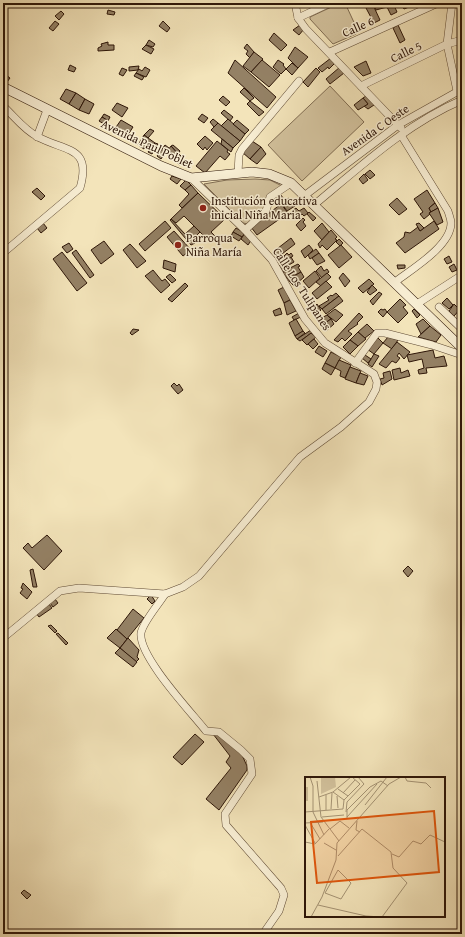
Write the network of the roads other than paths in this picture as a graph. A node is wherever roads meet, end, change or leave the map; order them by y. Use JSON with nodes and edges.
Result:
{"nodes":[{"id":1,"x":295,"y":3,"type":"edge"},
{"id":2,"x":330,"y":3,"type":"edge"},
{"id":3,"x":438,"y":3,"type":"edge"},
{"id":4,"x":452,"y":3,"type":"edge"},
{"id":5,"x":298,"y":18,"type":"junction"},
{"id":6,"x":462,"y":40,"type":"edge"},
{"id":7,"x":447,"y":44,"type":"junction"},
{"id":8,"x":330,"y":52,"type":"junction"},
{"id":9,"x":300,"y":81,"type":"dead end"},
{"id":10,"x":361,"y":86,"type":"junction"},
{"id":11,"x":3,"y":87,"type":"edge"},
{"id":12,"x":459,"y":90,"type":"edge"},
{"id":13,"x":462,"y":100,"type":"edge"},
{"id":14,"x":3,"y":106,"type":"edge"},
{"id":15,"x":47,"y":110,"type":"junction"},
{"id":16,"x":398,"y":125,"type":"junction"},
{"id":17,"x":402,"y":134,"type":"junction"},
{"id":18,"x":38,"y":137,"type":"junction"},
{"id":19,"x":238,"y":172,"type":"junction"},
{"id":20,"x":191,"y":178,"type":"junction"},
{"id":21,"x":291,"y":183,"type":"junction"},
{"id":22,"x":304,"y":196,"type":"junction"},
{"id":23,"x":314,"y":205,"type":"junction"},
{"id":24,"x":245,"y":230,"type":"junction"},
{"id":25,"x":3,"y":253,"type":"edge"},
{"id":26,"x":462,"y":275,"type":"edge"},
{"id":27,"x":395,"y":282,"type":"junction"},
{"id":28,"x":417,"y":304,"type":"junction"},
{"id":29,"x":439,"y":307,"type":"dead end"},
{"id":30,"x":462,"y":329,"type":"edge"},
{"id":31,"x":462,"y":348,"type":"edge"},
{"id":32,"x":462,"y":355,"type":"edge"},
{"id":33,"x":355,"y":363,"type":"junction"},
{"id":34,"x":165,"y":594,"type":"junction"},
{"id":35,"x":3,"y":638,"type":"edge"},
{"id":36,"x":263,"y":934,"type":"edge"}],
"edges":[{"from":1,"to":5,"type":"street"},
{"from":2,"to":5,"type":"street"},
{"from":3,"to":8,"type":"street","name":"Calle 6"},
{"from":4,"to":7,"type":"street"},
{"from":5,"to":8,"type":"street"},
{"from":6,"to":7,"type":"street","name":"Calle 5"},
{"from":7,"to":10,"type":"street","name":"Calle 5"},
{"from":7,"to":12,"type":"street"},
{"from":8,"to":10,"type":"street"},
{"from":9,"to":19,"type":"street"},
{"from":10,"to":16,"type":"street"},
{"from":11,"to":15,"type":"main road","name":"Avenida Paul Poblet"},
{"from":12,"to":16,"type":"street","name":"Avenida C Oeste"},
{"from":13,"to":17,"type":"street"},
{"from":14,"to":18,"type":"street"},
{"from":15,"to":18,"type":"street"},
{"from":15,"to":20,"type":"main road","name":"Avenida Paul Poblet"},
{"from":16,"to":17,"type":"street"},
{"from":16,"to":22,"type":"street","name":"Avenida C Oeste"},
{"from":17,"to":23,"type":"street"},
{"from":17,"to":27,"type":"street"},
{"from":18,"to":25,"type":"street"},
{"from":19,"to":20,"type":"main road","name":"Avenida Paul Poblet"},
{"from":19,"to":21,"type":"main road","name":"Avenida Paul Poblet"},
{"from":20,"to":24,"type":"street","name":"Calle Los Tulipanes"},
{"from":21,"to":22,"type":"main road","name":"Avenida Paul Poblet"},
{"from":21,"to":24,"type":"street"},
{"from":22,"to":23,"type":"main road","name":"Avenida Paul Poblet"},
{"from":23,"to":27,"type":"main road","name":"Avenida Paul Poblet"},
{"from":24,"to":33,"type":"street","name":"Calle Los Tulipanes"},
{"from":26,"to":28,"type":"street"},
{"from":27,"to":28,"type":"main road","name":"Avenida Paul Poblet"},
{"from":28,"to":31,"type":"main road","name":"Avenida Paul Poblet"},
{"from":29,"to":30,"type":"street"},
{"from":32,"to":33,"type":"street"},
{"from":33,"to":34,"type":"street","name":"Calle Los Tulipanes"},
{"from":34,"to":35,"type":"street"},
{"from":34,"to":36,"type":"street"}]}
